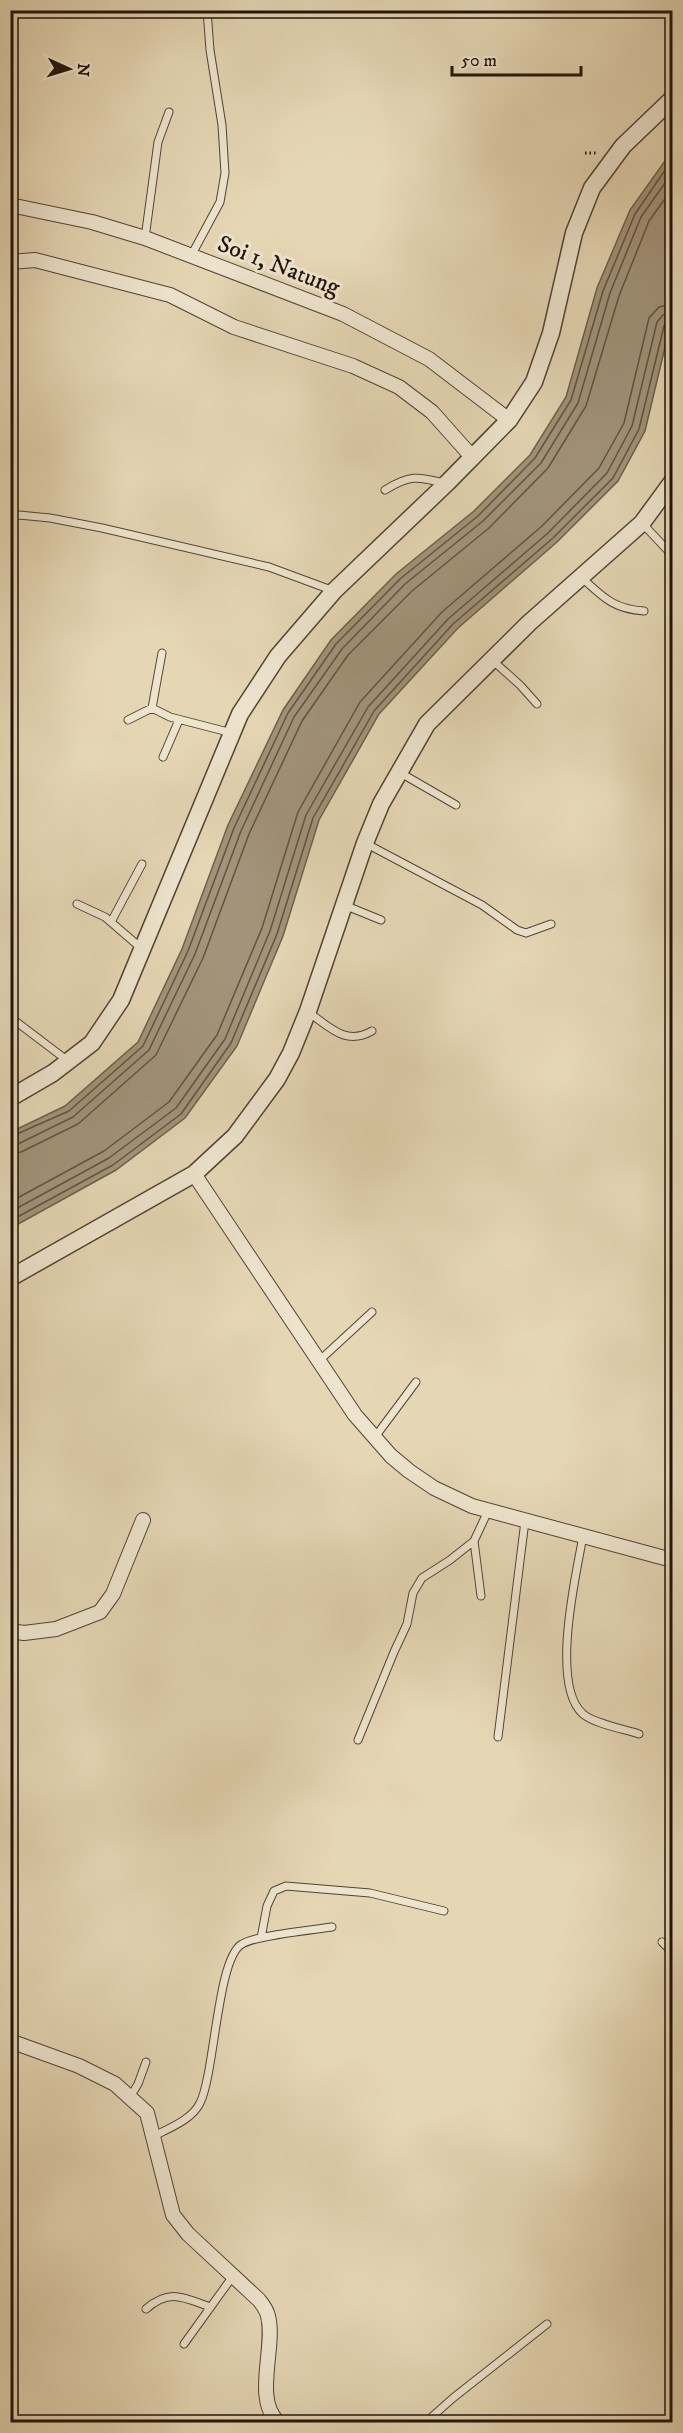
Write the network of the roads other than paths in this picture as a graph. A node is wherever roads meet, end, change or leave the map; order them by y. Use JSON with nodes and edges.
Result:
{"nodes":[{"id":1,"x":207,"y":10,"type":"edge"},
{"id":2,"x":672,"y":99,"type":"edge"},
{"id":3,"x":169,"y":112,"type":"dead end"},
{"id":4,"x":10,"y":205,"type":"edge"},
{"id":5,"x":145,"y":238,"type":"junction"},
{"id":6,"x":191,"y":256,"type":"junction"},
{"id":7,"x":10,"y":262,"type":"edge"},
{"id":8,"x":509,"y":420,"type":"junction"},
{"id":9,"x":473,"y":458,"type":"junction"},
{"id":10,"x":672,"y":482,"type":"edge"},
{"id":11,"x":447,"y":483,"type":"junction"},
{"id":12,"x":385,"y":490,"type":"dead end"},
{"id":13,"x":10,"y":519,"type":"edge"},
{"id":14,"x":642,"y":523,"type":"junction"},
{"id":15,"x":672,"y":555,"type":"edge"},
{"id":16,"x":581,"y":577,"type":"junction"},
{"id":17,"x":334,"y":591,"type":"junction"},
{"id":18,"x":644,"y":611,"type":"dead end"},
{"id":19,"x":162,"y":653,"type":"dead end"},
{"id":20,"x":492,"y":660,"type":"junction"},
{"id":21,"x":537,"y":704,"type":"dead end"},
{"id":22,"x":152,"y":708,"type":"junction"},
{"id":23,"x":128,"y":720,"type":"dead end"},
{"id":24,"x":179,"y":720,"type":"junction"},
{"id":25,"x":232,"y":733,"type":"junction"},
{"id":26,"x":163,"y":757,"type":"dead end"},
{"id":27,"x":399,"y":772,"type":"junction"},
{"id":28,"x":456,"y":805,"type":"dead end"},
{"id":29,"x":365,"y":843,"type":"junction"},
{"id":30,"x":142,"y":864,"type":"dead end"},
{"id":31,"x":77,"y":904,"type":"dead end"},
{"id":32,"x":344,"y":905,"type":"junction"},
{"id":33,"x":381,"y":920,"type":"dead end"},
{"id":34,"x":111,"y":922,"type":"junction"},
{"id":35,"x":551,"y":924,"type":"dead end"},
{"id":36,"x":144,"y":950,"type":"junction"},
{"id":37,"x":308,"y":1011,"type":"junction"},
{"id":38,"x":10,"y":1017,"type":"edge"},
{"id":39,"x":372,"y":1031,"type":"dead end"},
{"id":40,"x":69,"y":1061,"type":"junction"},
{"id":41,"x":10,"y":1098,"type":"edge"},
{"id":42,"x":194,"y":1174,"type":"junction"},
{"id":43,"x":10,"y":1278,"type":"edge"},
{"id":44,"x":372,"y":1312,"type":"dead end"},
{"id":45,"x":320,"y":1360,"type":"junction"},
{"id":46,"x":416,"y":1382,"type":"dead end"},
{"id":47,"x":375,"y":1437,"type":"junction"},
{"id":48,"x":488,"y":1511,"type":"junction"},
{"id":49,"x":143,"y":1520,"type":"dead end"},
{"id":50,"x":525,"y":1521,"type":"junction"},
{"id":51,"x":583,"y":1536,"type":"junction"},
{"id":52,"x":474,"y":1541,"type":"junction"},
{"id":53,"x":672,"y":1560,"type":"edge"},
{"id":54,"x":481,"y":1596,"type":"dead end"},
{"id":55,"x":10,"y":1631,"type":"edge"},
{"id":56,"x":639,"y":1734,"type":"dead end"},
{"id":57,"x":498,"y":1737,"type":"dead end"},
{"id":58,"x":358,"y":1740,"type":"dead end"},
{"id":59,"x":444,"y":1911,"type":"dead end"},
{"id":60,"x":332,"y":1927,"type":"dead end"},
{"id":61,"x":261,"y":1938,"type":"junction"},
{"id":62,"x":662,"y":1942,"type":"dead end"},
{"id":63,"x":672,"y":1952,"type":"edge"},
{"id":64,"x":10,"y":2041,"type":"edge"},
{"id":65,"x":146,"y":2062,"type":"dead end"},
{"id":66,"x":129,"y":2097,"type":"junction"},
{"id":67,"x":152,"y":2137,"type":"junction"},
{"id":68,"x":233,"y":2276,"type":"junction"},
{"id":69,"x":210,"y":2307,"type":"junction"},
{"id":70,"x":146,"y":2309,"type":"dead end"},
{"id":71,"x":547,"y":2324,"type":"dead end"},
{"id":72,"x":184,"y":2344,"type":"dead end"},
{"id":73,"x":278,"y":2422,"type":"edge"},
{"id":74,"x":304,"y":2422,"type":"edge"},
{"id":75,"x":323,"y":2422,"type":"edge"},
{"id":76,"x":426,"y":2422,"type":"edge"}],
"edges":[{"from":1,"to":6,"type":"lane"},
{"from":2,"to":8,"type":"street"},
{"from":3,"to":5,"type":"lane"},
{"from":4,"to":5,"type":"street","name":"Soi 1, Natung"},
{"from":5,"to":6,"type":"street","name":"Soi 1, Natung"},
{"from":6,"to":8,"type":"street","name":"Soi 1, Natung"},
{"from":7,"to":9,"type":"street"},
{"from":8,"to":9,"type":"street"},
{"from":9,"to":11,"type":"street"},
{"from":10,"to":14,"type":"street"},
{"from":11,"to":12,"type":"lane"},
{"from":11,"to":17,"type":"street"},
{"from":13,"to":17,"type":"lane"},
{"from":14,"to":15,"type":"lane"},
{"from":14,"to":16,"type":"street"},
{"from":16,"to":18,"type":"lane"},
{"from":16,"to":20,"type":"street"},
{"from":17,"to":25,"type":"street"},
{"from":19,"to":22,"type":"lane"},
{"from":20,"to":21,"type":"lane"},
{"from":20,"to":27,"type":"street"},
{"from":22,"to":23,"type":"lane"},
{"from":22,"to":24,"type":"lane"},
{"from":24,"to":25,"type":"lane"},
{"from":24,"to":26,"type":"lane"},
{"from":25,"to":36,"type":"street"},
{"from":27,"to":28,"type":"lane"},
{"from":27,"to":29,"type":"street"},
{"from":29,"to":32,"type":"street"},
{"from":29,"to":35,"type":"lane"},
{"from":30,"to":34,"type":"lane"},
{"from":31,"to":34,"type":"lane"},
{"from":32,"to":33,"type":"lane"},
{"from":32,"to":37,"type":"street"},
{"from":34,"to":36,"type":"lane"},
{"from":36,"to":40,"type":"street"},
{"from":37,"to":39,"type":"lane"},
{"from":37,"to":42,"type":"street"},
{"from":38,"to":40,"type":"lane"},
{"from":40,"to":41,"type":"street"},
{"from":42,"to":43,"type":"street"},
{"from":42,"to":45,"type":"street"},
{"from":44,"to":45,"type":"lane"},
{"from":45,"to":47,"type":"street"},
{"from":46,"to":47,"type":"lane"},
{"from":47,"to":48,"type":"street"},
{"from":48,"to":50,"type":"street"},
{"from":48,"to":52,"type":"lane"},
{"from":49,"to":55,"type":"street"},
{"from":50,"to":51,"type":"street"},
{"from":50,"to":57,"type":"lane"},
{"from":51,"to":53,"type":"street"},
{"from":51,"to":56,"type":"lane"},
{"from":52,"to":54,"type":"lane"},
{"from":52,"to":58,"type":"lane"},
{"from":59,"to":61,"type":"lane"},
{"from":60,"to":61,"type":"lane"},
{"from":61,"to":67,"type":"lane"},
{"from":62,"to":63,"type":"lane"},
{"from":64,"to":66,"type":"street"},
{"from":65,"to":66,"type":"lane"},
{"from":66,"to":67,"type":"street"},
{"from":67,"to":68,"type":"street"},
{"from":68,"to":69,"type":"lane"},
{"from":68,"to":73,"type":"street"},
{"from":69,"to":70,"type":"lane"},
{"from":69,"to":72,"type":"lane"},
{"from":71,"to":76,"type":"lane"},
{"from":74,"to":75,"type":"lane"}]}
